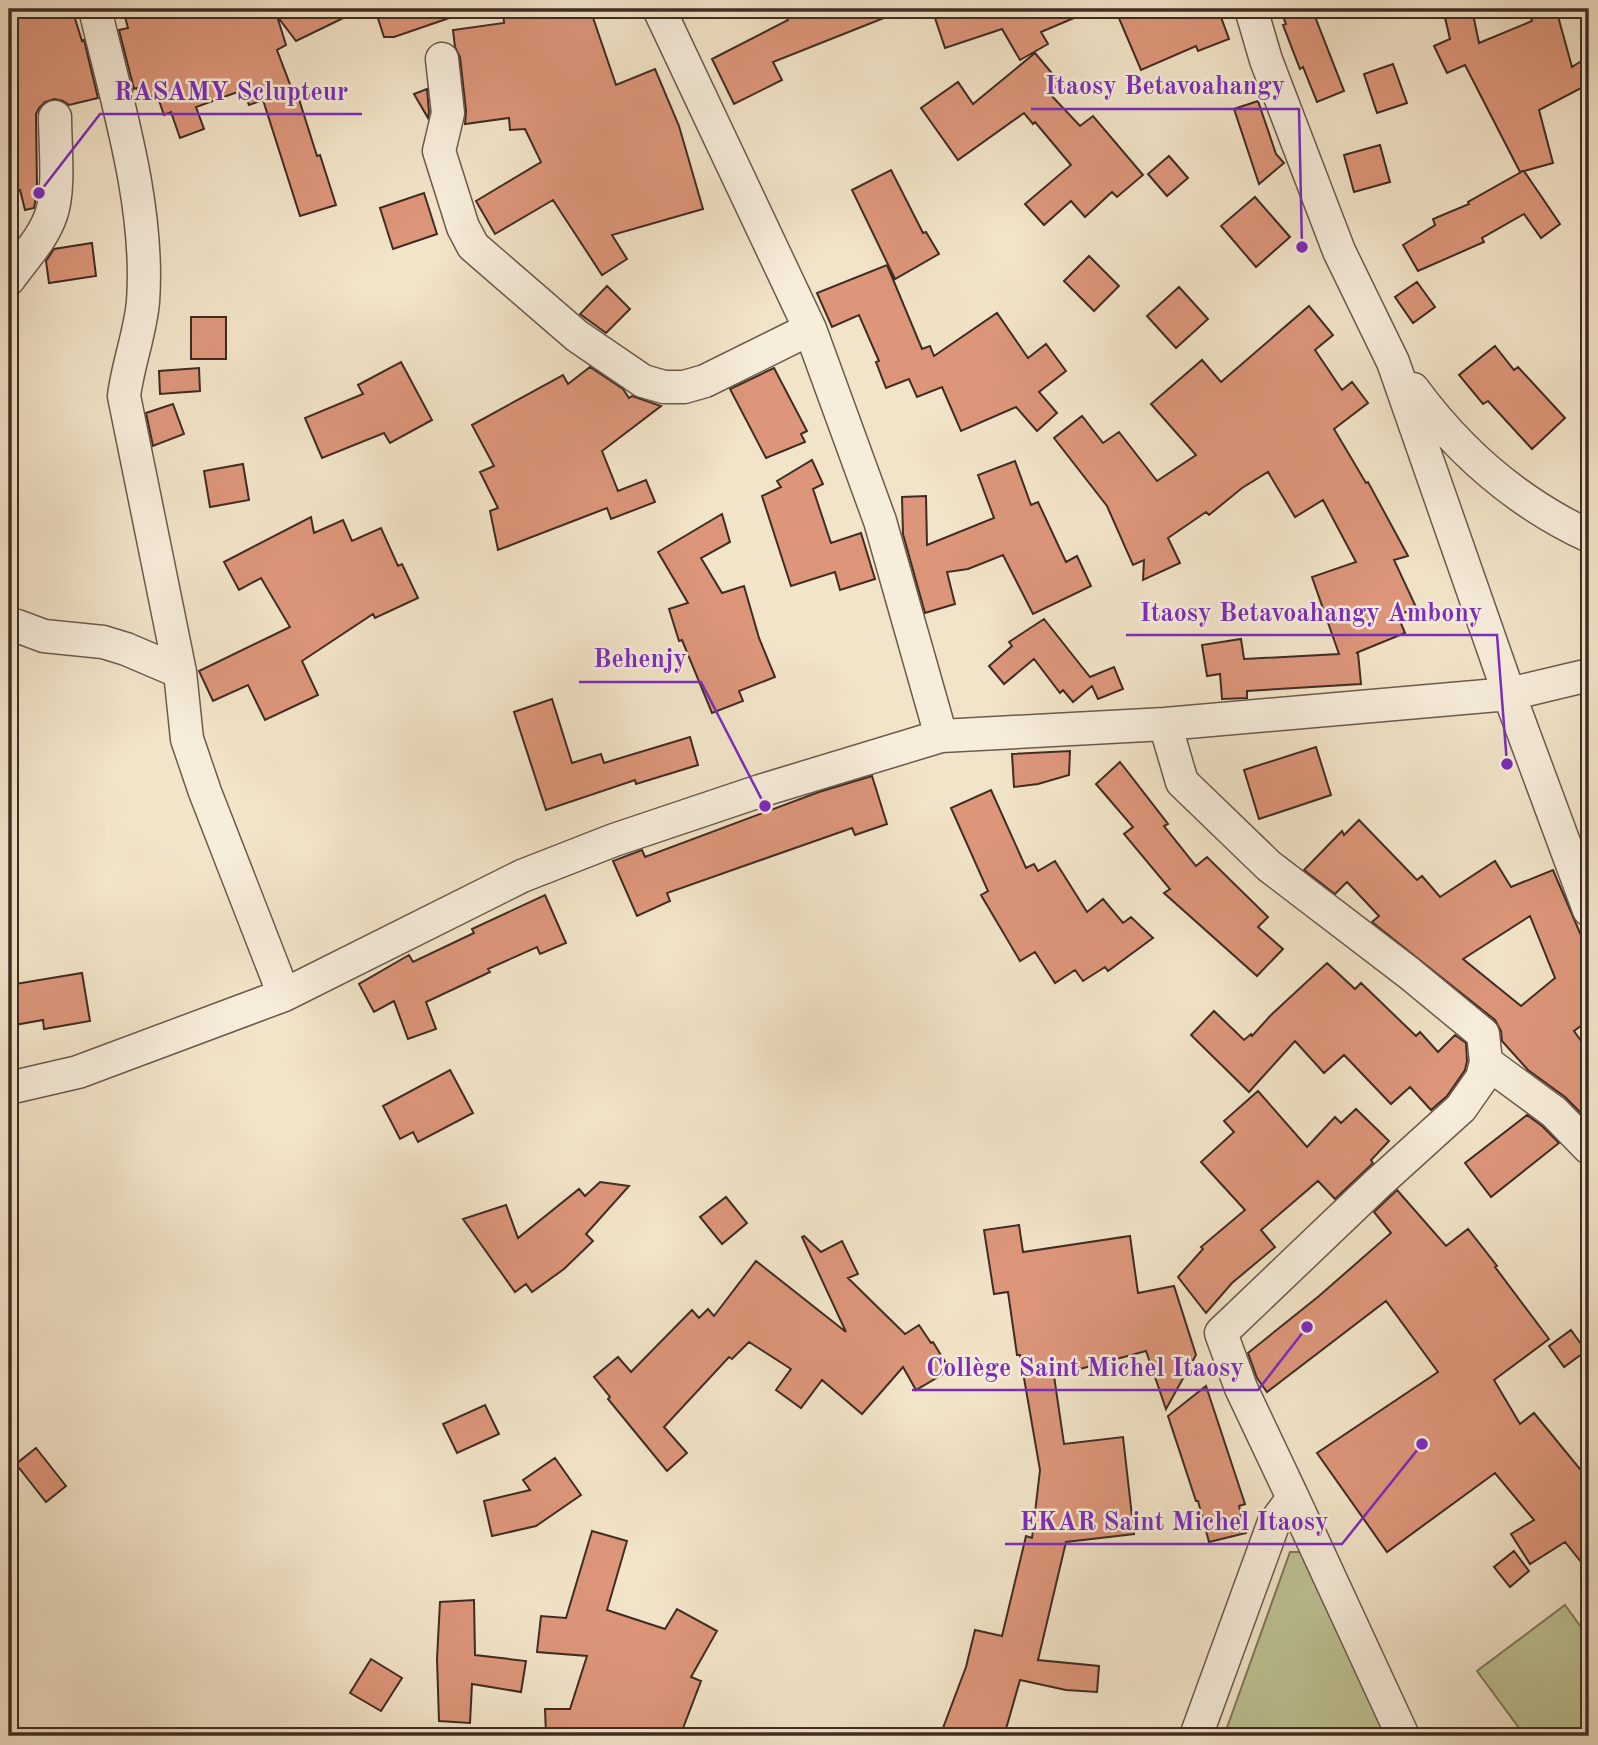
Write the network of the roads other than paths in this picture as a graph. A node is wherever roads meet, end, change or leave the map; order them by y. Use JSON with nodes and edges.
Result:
{"nodes":[{"id":1,"x":95,"y":9,"type":"edge"},
{"id":2,"x":659,"y":9,"type":"edge"},
{"id":3,"x":1251,"y":9,"type":"edge"},
{"id":4,"x":442,"y":59,"type":"dead end"},
{"id":5,"x":55,"y":117,"type":"dead end"},
{"id":6,"x":9,"y":279,"type":"edge"},
{"id":7,"x":810,"y":329,"type":"junction"},
{"id":8,"x":1393,"y":362,"type":"junction"},
{"id":9,"x":1589,"y":536,"type":"edge"},
{"id":10,"x":9,"y":625,"type":"edge"},
{"id":11,"x":180,"y":673,"type":"junction"},
{"id":12,"x":1589,"y":675,"type":"edge"},
{"id":13,"x":1509,"y":694,"type":"junction"},
{"id":14,"x":1165,"y":724,"type":"junction"},
{"id":15,"x":941,"y":736,"type":"junction"},
{"id":16,"x":1589,"y":910,"type":"edge"},
{"id":17,"x":284,"y":995,"type":"junction"},
{"id":18,"x":1486,"y":1062,"type":"junction"},
{"id":19,"x":9,"y":1088,"type":"edge"},
{"id":20,"x":1589,"y":1148,"type":"edge"},
{"id":21,"x":1293,"y":1498,"type":"junction"},
{"id":22,"x":1196,"y":1736,"type":"edge"},
{"id":23,"x":1403,"y":1736,"type":"edge"}],
"edges":[{"from":1,"to":11,"type":"street"},
{"from":2,"to":7,"type":"street"},
{"from":3,"to":8,"type":"street"},
{"from":4,"to":7,"type":"street"},
{"from":5,"to":6,"type":"street"},
{"from":7,"to":15,"type":"street"},
{"from":8,"to":9,"type":"street"},
{"from":8,"to":13,"type":"street"},
{"from":10,"to":11,"type":"street"},
{"from":11,"to":17,"type":"street"},
{"from":12,"to":13,"type":"street"},
{"from":13,"to":14,"type":"street"},
{"from":13,"to":16,"type":"street"},
{"from":14,"to":15,"type":"street"},
{"from":14,"to":18,"type":"street"},
{"from":15,"to":17,"type":"street"},
{"from":17,"to":19,"type":"street"},
{"from":18,"to":20,"type":"street"},
{"from":18,"to":21,"type":"street"},
{"from":21,"to":22,"type":"street"},
{"from":21,"to":23,"type":"street"}]}
